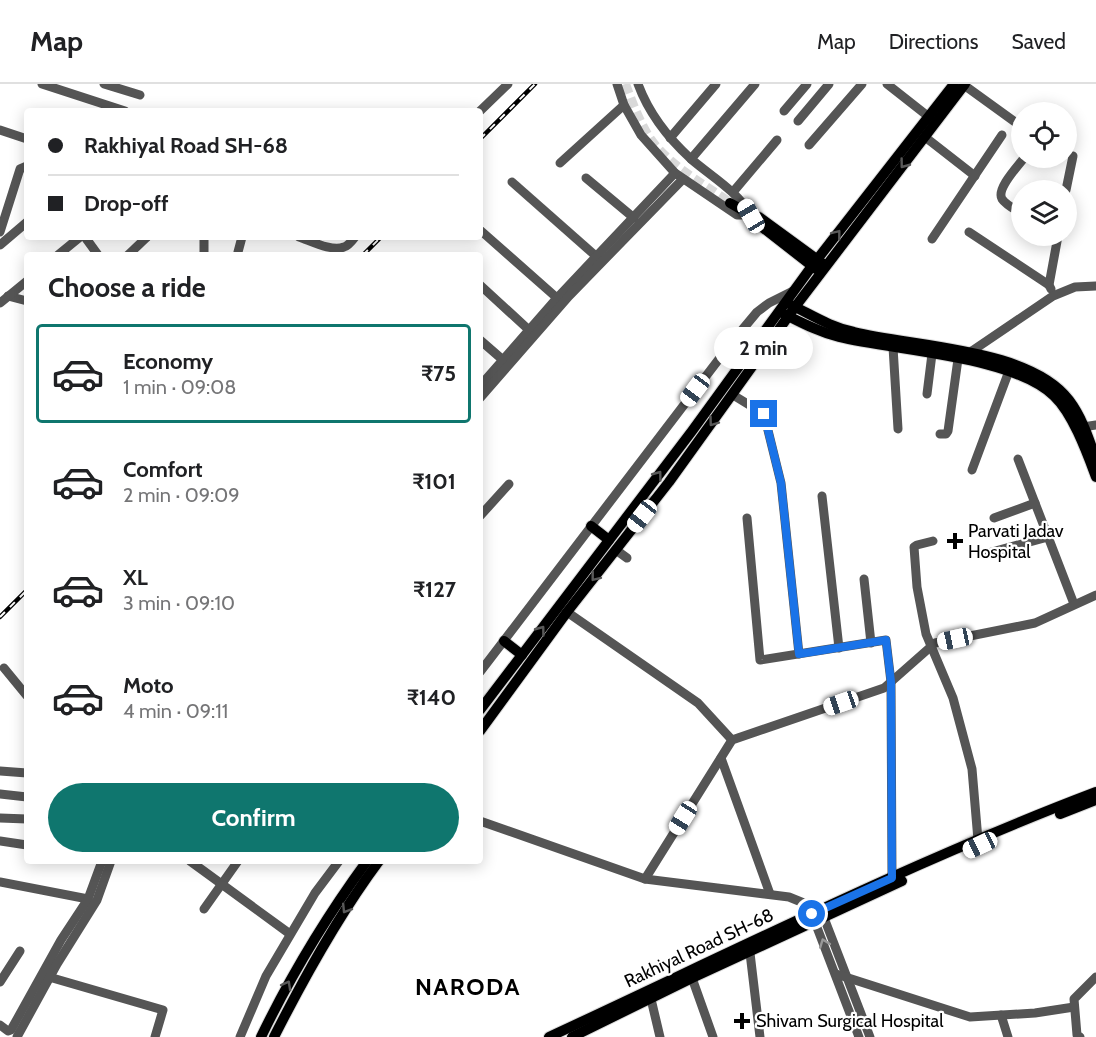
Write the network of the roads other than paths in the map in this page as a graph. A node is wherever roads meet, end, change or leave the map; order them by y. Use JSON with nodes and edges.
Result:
{"nodes":[{"id":1,"x":42,"y":84,"type":"edge"},
{"id":2,"x":77,"y":84,"type":"edge"},
{"id":3,"x":104,"y":84,"type":"edge"},
{"id":4,"x":508,"y":84,"type":"edge"},
{"id":5,"x":617,"y":84,"type":"edge"},
{"id":6,"x":638,"y":84,"type":"edge"},
{"id":7,"x":716,"y":84,"type":"edge"},
{"id":8,"x":754,"y":84,"type":"edge"},
{"id":9,"x":807,"y":84,"type":"edge"},
{"id":10,"x":829,"y":84,"type":"edge"},
{"id":11,"x":862,"y":84,"type":"edge"},
{"id":12,"x":887,"y":84,"type":"edge"},
{"id":13,"x":954,"y":84,"type":"edge"},
{"id":14,"x":964,"y":84,"type":"edge"},
{"id":15,"x":120,"y":86,"type":"edge"},
{"id":16,"x":74,"y":94,"type":"junction"},
{"id":17,"x":140,"y":94,"type":"dead end"},
{"id":18,"x":624,"y":105,"type":"junction"},
{"id":19,"x":116,"y":108,"type":"edge"},
{"id":20,"x":483,"y":108,"type":"edge"},
{"id":21,"x":784,"y":111,"type":"dead end"},
{"id":22,"x":928,"y":117,"type":"junction"},
{"id":23,"x":1011,"y":119,"type":"edge"},
{"id":24,"x":798,"y":121,"type":"dead end"},
{"id":25,"x":0,"y":130,"type":"edge"},
{"id":26,"x":1002,"y":135,"type":"dead end"},
{"id":27,"x":925,"y":137,"type":"junction"},
{"id":28,"x":24,"y":138,"type":"edge"},
{"id":29,"x":670,"y":138,"type":"junction"},
{"id":30,"x":777,"y":140,"type":"dead end"},
{"id":31,"x":810,"y":145,"type":"dead end"},
{"id":32,"x":691,"y":159,"type":"junction"},
{"id":33,"x":560,"y":163,"type":"dead end"},
{"id":34,"x":24,"y":168,"type":"edge"},
{"id":35,"x":1017,"y":168,"type":"edge"},
{"id":36,"x":679,"y":176,"type":"junction"},
{"id":37,"x":975,"y":176,"type":"junction"},
{"id":38,"x":586,"y":178,"type":"dead end"},
{"id":39,"x":512,"y":182,"type":"dead end"},
{"id":40,"x":731,"y":197,"type":"junction"},
{"id":41,"x":1011,"y":206,"type":"edge"},
{"id":42,"x":751,"y":216,"type":"junction"},
{"id":43,"x":634,"y":218,"type":"junction"},
{"id":44,"x":24,"y":225,"type":"edge"},
{"id":45,"x":0,"y":232,"type":"edge"},
{"id":46,"x":969,"y":232,"type":"dead end"},
{"id":47,"x":483,"y":233,"type":"edge"},
{"id":48,"x":76,"y":240,"type":"edge"},
{"id":49,"x":144,"y":240,"type":"edge"},
{"id":50,"x":241,"y":240,"type":"edge"},
{"id":51,"x":308,"y":240,"type":"edge"},
{"id":52,"x":352,"y":240,"type":"edge"},
{"id":53,"x":932,"y":240,"type":"dead end"},
{"id":54,"x":0,"y":245,"type":"edge"},
{"id":55,"x":1054,"y":246,"type":"edge"},
{"id":56,"x":62,"y":252,"type":"edge"},
{"id":57,"x":131,"y":252,"type":"edge"},
{"id":58,"x":238,"y":252,"type":"dead end"},
{"id":59,"x":597,"y":257,"type":"junction"},
{"id":60,"x":815,"y":263,"type":"junction"},
{"id":61,"x":824,"y":270,"type":"junction"},
{"id":62,"x":24,"y":283,"type":"edge"},
{"id":63,"x":1049,"y":285,"type":"junction"},
{"id":64,"x":1096,"y":286,"type":"edge"},
{"id":65,"x":483,"y":288,"type":"edge"},
{"id":66,"x":793,"y":291,"type":"junction"},
{"id":67,"x":8,"y":296,"type":"junction"},
{"id":68,"x":1053,"y":296,"type":"junction"},
{"id":69,"x":557,"y":298,"type":"junction"},
{"id":70,"x":24,"y":300,"type":"edge"},
{"id":71,"x":0,"y":303,"type":"edge"},
{"id":72,"x":782,"y":307,"type":"junction"},
{"id":73,"x":792,"y":312,"type":"junction"},
{"id":74,"x":529,"y":330,"type":"junction"},
{"id":75,"x":483,"y":343,"type":"edge"},
{"id":76,"x":893,"y":347,"type":"junction"},
{"id":77,"x":932,"y":354,"type":"junction"},
{"id":78,"x":965,"y":357,"type":"junction"},
{"id":79,"x":503,"y":360,"type":"junction"},
{"id":80,"x":1009,"y":371,"type":"junction"},
{"id":81,"x":483,"y":383,"type":"edge"},
{"id":82,"x":927,"y":394,"type":"dead end"},
{"id":83,"x":483,"y":395,"type":"edge"},
{"id":84,"x":733,"y":395,"type":"junction"},
{"id":85,"x":1096,"y":425,"type":"edge"},
{"id":86,"x":1083,"y":427,"type":"junction"},
{"id":87,"x":898,"y":429,"type":"dead end"},
{"id":88,"x":940,"y":434,"type":"dead end"},
{"id":89,"x":1095,"y":452,"type":"edge"},
{"id":90,"x":1018,"y":459,"type":"dead end"},
{"id":91,"x":972,"y":470,"type":"dead end"},
{"id":92,"x":1096,"y":477,"type":"edge"},
{"id":93,"x":509,"y":484,"type":"dead end"},
{"id":94,"x":822,"y":496,"type":"dead end"},
{"id":95,"x":1035,"y":503,"type":"junction"},
{"id":96,"x":483,"y":513,"type":"edge"},
{"id":97,"x":747,"y":518,"type":"dead end"},
{"id":98,"x":994,"y":518,"type":"dead end"},
{"id":99,"x":591,"y":526,"type":"junction"},
{"id":100,"x":1048,"y":537,"type":"junction"},
{"id":101,"x":609,"y":540,"type":"junction"},
{"id":102,"x":933,"y":541,"type":"dead end"},
{"id":103,"x":616,"y":550,"type":"junction"},
{"id":104,"x":988,"y":553,"type":"dead end"},
{"id":105,"x":627,"y":558,"type":"dead end"},
{"id":106,"x":864,"y":579,"type":"dead end"},
{"id":107,"x":1096,"y":595,"type":"edge"},
{"id":108,"x":1074,"y":604,"type":"junction"},
{"id":109,"x":567,"y":612,"type":"junction"},
{"id":110,"x":504,"y":641,"type":"junction"},
{"id":111,"x":872,"y":643,"type":"junction"},
{"id":112,"x":932,"y":645,"type":"junction"},
{"id":113,"x":838,"y":648,"type":"junction"},
{"id":114,"x":799,"y":654,"type":"junction"},
{"id":115,"x":522,"y":655,"type":"junction"},
{"id":116,"x":4,"y":668,"type":"dead end"},
{"id":117,"x":483,"y":668,"type":"edge"},
{"id":118,"x":891,"y":682,"type":"junction"},
{"id":119,"x":24,"y":692,"type":"edge"},
{"id":120,"x":483,"y":706,"type":"edge"},
{"id":121,"x":483,"y":726,"type":"edge"},
{"id":122,"x":732,"y":740,"type":"junction"},
{"id":123,"x":721,"y":758,"type":"junction"},
{"id":124,"x":0,"y":771,"type":"edge"},
{"id":125,"x":24,"y":773,"type":"edge"},
{"id":126,"x":1096,"y":792,"type":"edge"},
{"id":127,"x":0,"y":794,"type":"edge"},
{"id":128,"x":24,"y":796,"type":"edge"},
{"id":129,"x":1096,"y":800,"type":"edge"},
{"id":130,"x":0,"y":818,"type":"edge"},
{"id":131,"x":24,"y":819,"type":"edge"},
{"id":132,"x":483,"y":822,"type":"edge"},
{"id":133,"x":0,"y":841,"type":"edge"},
{"id":134,"x":979,"y":842,"type":"junction"},
{"id":135,"x":24,"y":845,"type":"edge"},
{"id":136,"x":101,"y":864,"type":"edge"},
{"id":137,"x":110,"y":864,"type":"edge"},
{"id":138,"x":194,"y":864,"type":"edge"},
{"id":139,"x":236,"y":864,"type":"edge"},
{"id":140,"x":337,"y":864,"type":"edge"},
{"id":141,"x":365,"y":864,"type":"edge"},
{"id":142,"x":378,"y":864,"type":"edge"},
{"id":143,"x":892,"y":878,"type":"junction"},
{"id":144,"x":645,"y":879,"type":"junction"},
{"id":145,"x":0,"y":882,"type":"edge"},
{"id":146,"x":221,"y":885,"type":"junction"},
{"id":147,"x":770,"y":894,"type":"junction"},
{"id":148,"x":88,"y":899,"type":"junction"},
{"id":149,"x":204,"y":909,"type":"dead end"},
{"id":150,"x":817,"y":914,"type":"junction"},
{"id":151,"x":290,"y":934,"type":"junction"},
{"id":152,"x":20,"y":951,"type":"dead end"},
{"id":153,"x":750,"y":953,"type":"junction"},
{"id":154,"x":836,"y":974,"type":"junction"},
{"id":155,"x":847,"y":976,"type":"junction"},
{"id":156,"x":1096,"y":976,"type":"edge"},
{"id":157,"x":50,"y":977,"type":"junction"},
{"id":158,"x":692,"y":978,"type":"junction"},
{"id":159,"x":0,"y":982,"type":"edge"},
{"id":160,"x":651,"y":999,"type":"junction"},
{"id":161,"x":1074,"y":1006,"type":"junction"},
{"id":162,"x":1001,"y":1015,"type":"junction"},
{"id":163,"x":10,"y":1033,"type":"edge"},
{"id":164,"x":155,"y":1037,"type":"edge"},
{"id":165,"x":240,"y":1037,"type":"edge"},
{"id":166,"x":261,"y":1037,"type":"edge"},
{"id":167,"x":274,"y":1037,"type":"edge"},
{"id":168,"x":549,"y":1037,"type":"edge"},
{"id":169,"x":573,"y":1037,"type":"edge"},
{"id":170,"x":660,"y":1037,"type":"edge"},
{"id":171,"x":712,"y":1037,"type":"edge"},
{"id":172,"x":760,"y":1037,"type":"edge"},
{"id":173,"x":859,"y":1037,"type":"edge"},
{"id":174,"x":870,"y":1037,"type":"edge"},
{"id":175,"x":1008,"y":1037,"type":"edge"},
{"id":176,"x":1080,"y":1037,"type":"edge"}],
"edges":[{"from":1,"to":16,"type":"street"},
{"from":2,"to":16,"type":"street"},
{"from":3,"to":15,"type":"street"},
{"from":4,"to":20,"type":"street"},
{"from":5,"to":18,"type":"street"},
{"from":6,"to":29,"type":"street"},
{"from":7,"to":29,"type":"street"},
{"from":8,"to":32,"type":"street"},
{"from":9,"to":21,"type":"street"},
{"from":10,"to":24,"type":"street"},
{"from":11,"to":31,"type":"street"},
{"from":12,"to":22,"type":"street"},
{"from":13,"to":22,"type":"main road"},
{"from":14,"to":23,"type":"street"},
{"from":14,"to":27,"type":"main road"},
{"from":15,"to":17,"type":"street"},
{"from":16,"to":19,"type":"street"},
{"from":18,"to":33,"type":"street"},
{"from":18,"to":36,"type":"street"},
{"from":60,"to":22,"type":"main road","one_way":true},
{"from":25,"to":28,"type":"street"},
{"from":26,"to":37,"type":"street"},
{"from":27,"to":37,"type":"street"},
{"from":27,"to":61,"type":"main road","one_way":true},
{"from":29,"to":32,"type":"street"},
{"from":30,"to":40,"type":"street"},
{"from":32,"to":40,"type":"street"},
{"from":34,"to":45,"type":"street"},
{"from":35,"to":41,"type":"street"},
{"from":36,"to":42,"type":"street"},
{"from":36,"to":43,"type":"street"},
{"from":36,"to":83,"type":"street"},
{"from":37,"to":53,"type":"street"},
{"from":38,"to":43,"type":"street"},
{"from":39,"to":59,"type":"street"},
{"from":40,"to":42,"type":"main road"},
{"from":42,"to":60,"type":"main road"},
{"from":43,"to":59,"type":"street"},
{"from":44,"to":54,"type":"street"},
{"from":46,"to":63,"type":"street"},
{"from":47,"to":69,"type":"street"},
{"from":48,"to":56,"type":"street"},
{"from":49,"to":57,"type":"street"},
{"from":50,"to":58,"type":"street"},
{"from":51,"to":52,"type":"street"},
{"from":55,"to":63,"type":"street"},
{"from":59,"to":69,"type":"street"},
{"from":60,"to":61,"type":"main road"},
{"from":60,"to":66,"type":"main road"},
{"from":61,"to":73,"type":"main road"},
{"from":62,"to":67,"type":"street"},
{"from":63,"to":68,"type":"street"},
{"from":64,"to":68,"type":"street"},
{"from":65,"to":74,"type":"street"},
{"from":66,"to":72,"type":"main road"},
{"from":66,"to":99,"type":"street"},
{"from":67,"to":70,"type":"street"},
{"from":67,"to":71,"type":"street"},
{"from":68,"to":78,"type":"street"},
{"from":69,"to":74,"type":"street"},
{"from":72,"to":73,"type":"main road"},
{"from":101,"to":72,"type":"main road","one_way":true},
{"from":73,"to":76,"type":"main road"},
{"from":73,"to":78,"type":"main road"},
{"from":73,"to":84,"type":"main road"},
{"from":74,"to":79,"type":"street"},
{"from":75,"to":79,"type":"street"},
{"from":76,"to":77,"type":"main road"},
{"from":76,"to":87,"type":"street"},
{"from":77,"to":78,"type":"main road"},
{"from":77,"to":82,"type":"street"},
{"from":78,"to":80,"type":"main road"},
{"from":78,"to":86,"type":"main road"},
{"from":78,"to":88,"type":"street"},
{"from":79,"to":81,"type":"street"},
{"from":80,"to":91,"type":"street"},
{"from":80,"to":92,"type":"main road"},
{"from":84,"to":103,"type":"main road","one_way":true},
{"from":84,"to":114,"type":"street"},
{"from":85,"to":86,"type":"street"},
{"from":86,"to":89,"type":"main road"},
{"from":90,"to":95,"type":"street"},
{"from":93,"to":96,"type":"street"},
{"from":94,"to":113,"type":"street"},
{"from":95,"to":98,"type":"street"},
{"from":95,"to":100,"type":"street"},
{"from":97,"to":114,"type":"street"},
{"from":99,"to":101,"type":"main road"},
{"from":99,"to":110,"type":"street"},
{"from":100,"to":104,"type":"street"},
{"from":100,"to":108,"type":"street"},
{"from":115,"to":101,"type":"main road","one_way":true},
{"from":102,"to":112,"type":"street"},
{"from":103,"to":105,"type":"street"},
{"from":103,"to":109,"type":"main road","one_way":true},
{"from":106,"to":111,"type":"street"},
{"from":107,"to":108,"type":"street"},
{"from":108,"to":112,"type":"street"},
{"from":109,"to":121,"type":"main road"},
{"from":109,"to":122,"type":"street"},
{"from":110,"to":115,"type":"main road"},
{"from":110,"to":117,"type":"street"},
{"from":111,"to":113,"type":"street"},
{"from":111,"to":118,"type":"street"},
{"from":112,"to":118,"type":"street"},
{"from":112,"to":134,"type":"street"},
{"from":113,"to":114,"type":"street"},
{"from":115,"to":120,"type":"main road"},
{"from":116,"to":119,"type":"street"},
{"from":118,"to":122,"type":"street"},
{"from":118,"to":143,"type":"street"},
{"from":122,"to":123,"type":"street"},
{"from":123,"to":144,"type":"street"},
{"from":123,"to":147,"type":"street"},
{"from":124,"to":125,"type":"street"},
{"from":126,"to":134,"type":"main road","name":"Rakhiyal Road SH-68"},
{"from":127,"to":128,"type":"street"},
{"from":129,"to":134,"type":"main road"},
{"from":130,"to":131,"type":"street"},
{"from":132,"to":144,"type":"street"},
{"from":133,"to":135,"type":"street"},
{"from":134,"to":143,"type":"main road","name":"Rakhiyal Road SH-68"},
{"from":134,"to":150,"type":"main road"},
{"from":136,"to":148,"type":"street"},
{"from":137,"to":157,"type":"street"},
{"from":138,"to":146,"type":"street"},
{"from":139,"to":146,"type":"street"},
{"from":140,"to":151,"type":"street"},
{"from":166,"to":141,"type":"main road","one_way":true},
{"from":142,"to":167,"type":"main road","one_way":true},
{"from":143,"to":150,"type":"main road","name":"Rakhiyal Road SH-68"},
{"from":144,"to":147,"type":"street"},
{"from":145,"to":148,"type":"street"},
{"from":146,"to":149,"type":"street"},
{"from":146,"to":151,"type":"street"},
{"from":147,"to":150,"type":"street"},
{"from":148,"to":163,"type":"street"},
{"from":150,"to":153,"type":"main road"},
{"from":154,"to":150,"type":"street","one_way":true},
{"from":150,"to":155,"type":"street"},
{"from":150,"to":168,"type":"main road","name":"Rakhiyal Road SH-68"},
{"from":151,"to":165,"type":"street"},
{"from":152,"to":159,"type":"street"},
{"from":153,"to":158,"type":"main road"},
{"from":153,"to":172,"type":"street"},
{"from":154,"to":155,"type":"street"},
{"from":154,"to":173,"type":"street"},
{"from":155,"to":162,"type":"street"},
{"from":155,"to":174,"type":"street"},
{"from":156,"to":161,"type":"street"},
{"from":157,"to":163,"type":"street"},
{"from":157,"to":164,"type":"street"},
{"from":158,"to":160,"type":"main road"},
{"from":158,"to":171,"type":"street"},
{"from":160,"to":169,"type":"main road"},
{"from":160,"to":170,"type":"street"},
{"from":161,"to":162,"type":"street"},
{"from":161,"to":176,"type":"street"},
{"from":162,"to":175,"type":"street"}]}
